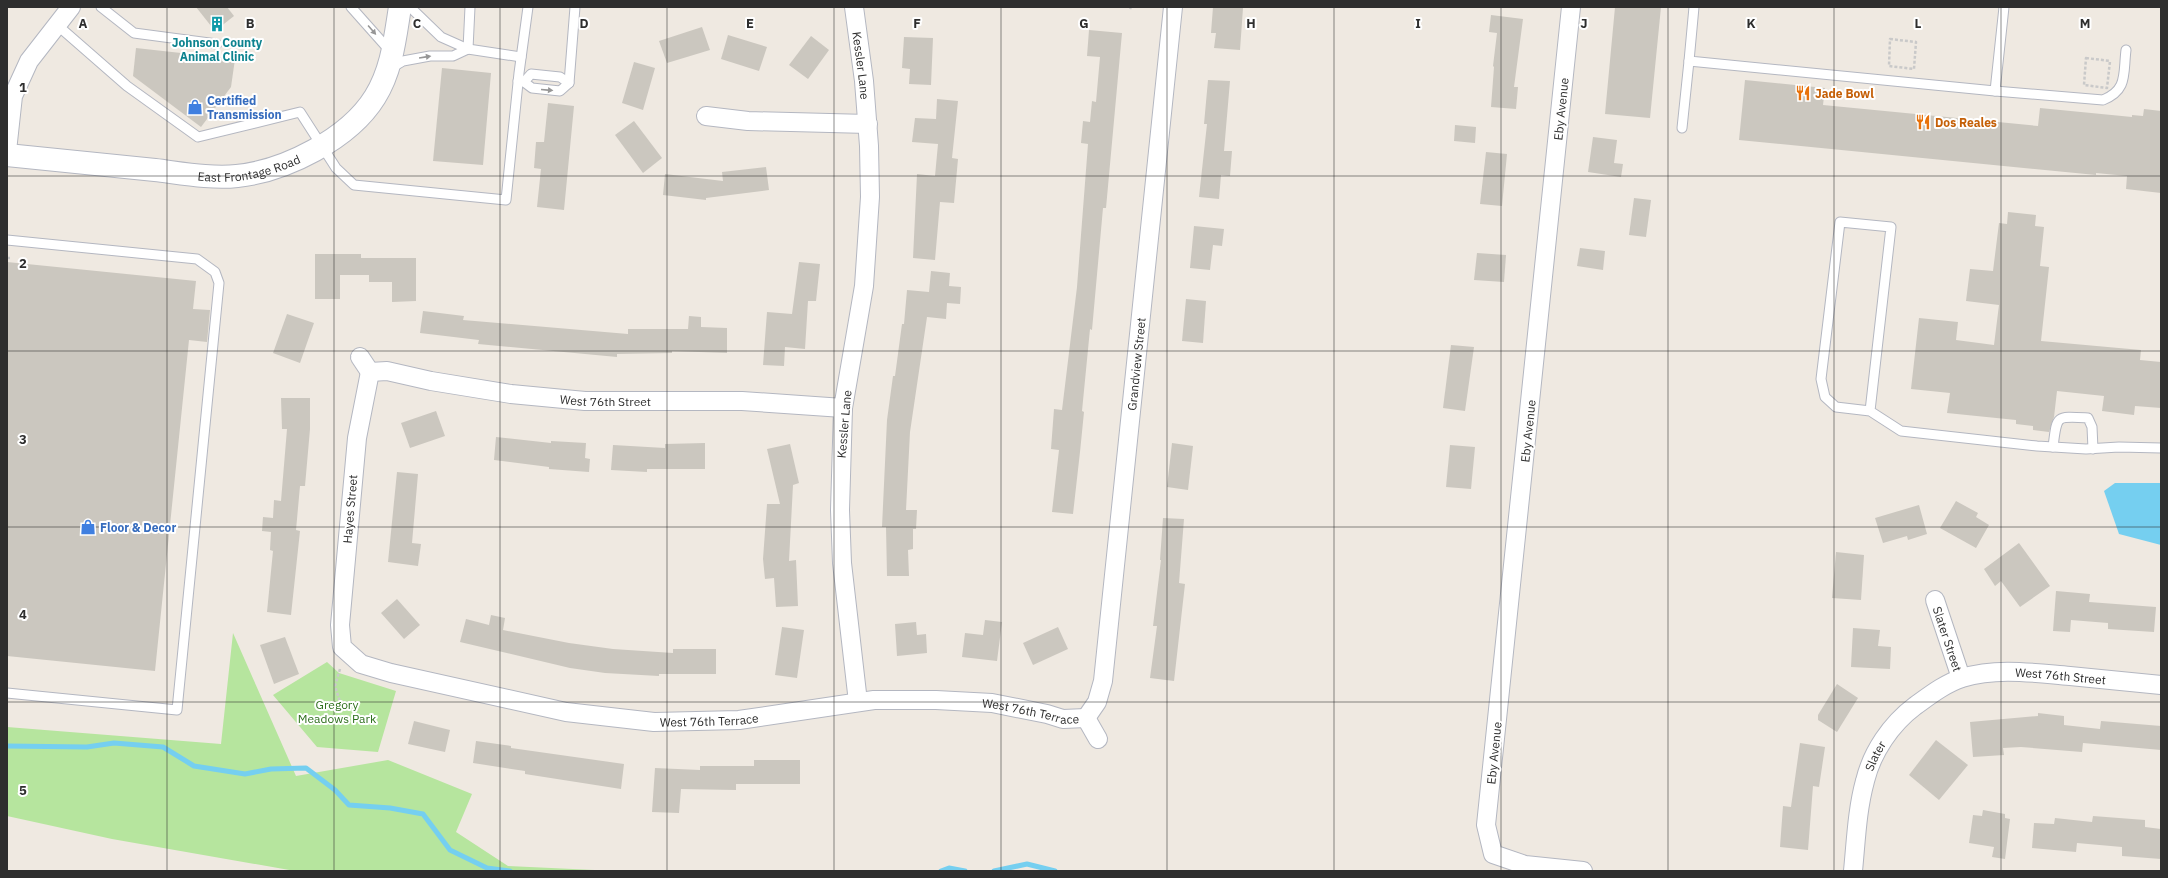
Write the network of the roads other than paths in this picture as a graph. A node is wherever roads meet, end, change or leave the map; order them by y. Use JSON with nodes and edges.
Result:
{"nodes":[{"id":1,"x":71,"y":7,"type":"edge"},
{"id":2,"x":101,"y":7,"type":"edge"},
{"id":3,"x":351,"y":7,"type":"edge"},
{"id":4,"x":400,"y":7,"type":"edge"},
{"id":5,"x":410,"y":7,"type":"edge"},
{"id":6,"x":470,"y":7,"type":"edge"},
{"id":7,"x":528,"y":7,"type":"edge"},
{"id":8,"x":575,"y":7,"type":"edge"},
{"id":9,"x":854,"y":7,"type":"edge"},
{"id":10,"x":1173,"y":7,"type":"edge"},
{"id":11,"x":1571,"y":7,"type":"edge"},
{"id":12,"x":1694,"y":7,"type":"edge"},
{"id":13,"x":2004,"y":7,"type":"edge"},
{"id":14,"x":56,"y":24,"type":"junction"},
{"id":15,"x":217,"y":44,"type":"dead end"},
{"id":16,"x":468,"y":49,"type":"junction"},
{"id":17,"x":2126,"y":50,"type":"dead end"},
{"id":18,"x":521,"y":57,"type":"junction"},
{"id":19,"x":390,"y":61,"type":"junction"},
{"id":20,"x":1689,"y":61,"type":"junction"},
{"id":21,"x":521,"y":81,"type":"junction"},
{"id":22,"x":569,"y":83,"type":"junction"},
{"id":23,"x":1995,"y":91,"type":"junction"},
{"id":24,"x":706,"y":116,"type":"dead end"},
{"id":25,"x":868,"y":124,"type":"junction"},
{"id":26,"x":1682,"y":128,"type":"dead end"},
{"id":27,"x":322,"y":147,"type":"junction"},
{"id":28,"x":7,"y":151,"type":"edge"},
{"id":29,"x":7,"y":155,"type":"edge"},
{"id":30,"x":7,"y":240,"type":"edge"},
{"id":31,"x":365,"y":365,"type":"joint"},
{"id":32,"x":843,"y":408,"type":"junction"},
{"id":33,"x":1870,"y":411,"type":"junction"},
{"id":34,"x":2053,"y":447,"type":"junction"},
{"id":35,"x":2161,"y":448,"type":"edge"},
{"id":36,"x":2093,"y":449,"type":"junction"},
{"id":37,"x":1935,"y":600,"type":"dead end"},
{"id":38,"x":342,"y":647,"type":"joint"},
{"id":39,"x":1961,"y":678,"type":"junction"},
{"id":40,"x":2161,"y":685,"type":"edge"},
{"id":41,"x":7,"y":693,"type":"edge"},
{"id":42,"x":858,"y":702,"type":"junction"},
{"id":43,"x":1086,"y":718,"type":"junction"},
{"id":44,"x":1098,"y":739,"type":"dead end"},
{"id":45,"x":1583,"y":871,"type":"edge"},
{"id":46,"x":1853,"y":871,"type":"edge"}],
"edges":[{"from":1,"to":14,"type":"street"},
{"from":2,"to":15,"type":"lane"},
{"from":3,"to":19,"type":"lane","one_way":true},
{"from":4,"to":19,"type":"street","name":"East Frontage Road"},
{"from":5,"to":16,"type":"lane"},
{"from":6,"to":16,"type":"lane"},
{"from":7,"to":18,"type":"lane"},
{"from":8,"to":22,"type":"lane"},
{"from":9,"to":25,"type":"street","name":"Kessler Lane"},
{"from":10,"to":43,"type":"street","name":"Grandview Street"},
{"from":11,"to":45,"type":"street","name":"Eby Avenue"},
{"from":12,"to":20,"type":"lane"},
{"from":13,"to":23,"type":"lane"},
{"from":14,"to":27,"type":"lane"},
{"from":14,"to":28,"type":"street"},
{"from":16,"to":18,"type":"lane"},
{"from":19,"to":16,"type":"lane","one_way":true},
{"from":17,"to":23,"type":"lane"},
{"from":18,"to":21,"type":"lane"},
{"from":19,"to":27,"type":"street","name":"East Frontage Road"},
{"from":20,"to":23,"type":"lane"},
{"from":20,"to":26,"type":"lane"},
{"from":21,"to":22,"type":"lane"},
{"from":21,"to":22,"type":"lane","one_way":true},
{"from":21,"to":27,"type":"lane"},
{"from":24,"to":25,"type":"street"},
{"from":25,"to":32,"type":"street","name":"Kessler Lane"},
{"from":27,"to":29,"type":"street","name":"East Frontage Road"},
{"from":30,"to":41,"type":"lane"},
{"from":31,"to":32,"type":"street","name":"West 76th Street"},
{"from":31,"to":38,"type":"street","name":"Hayes Street"},
{"from":32,"to":42,"type":"street","name":"Kessler Lane"},
{"from":33,"to":33,"type":"lane"},
{"from":33,"to":34,"type":"lane"},
{"from":34,"to":36,"type":"lane"},
{"from":34,"to":36,"type":"lane"},
{"from":35,"to":36,"type":"lane"},
{"from":37,"to":39,"type":"street","name":"Slater Street"},
{"from":38,"to":42,"type":"street","name":"West 76th Terrace"},
{"from":39,"to":40,"type":"street","name":"West 76th Street"},
{"from":39,"to":46,"type":"street","name":"Slater"},
{"from":42,"to":43,"type":"street","name":"West 76th Terrace"},
{"from":43,"to":44,"type":"street"}]}
